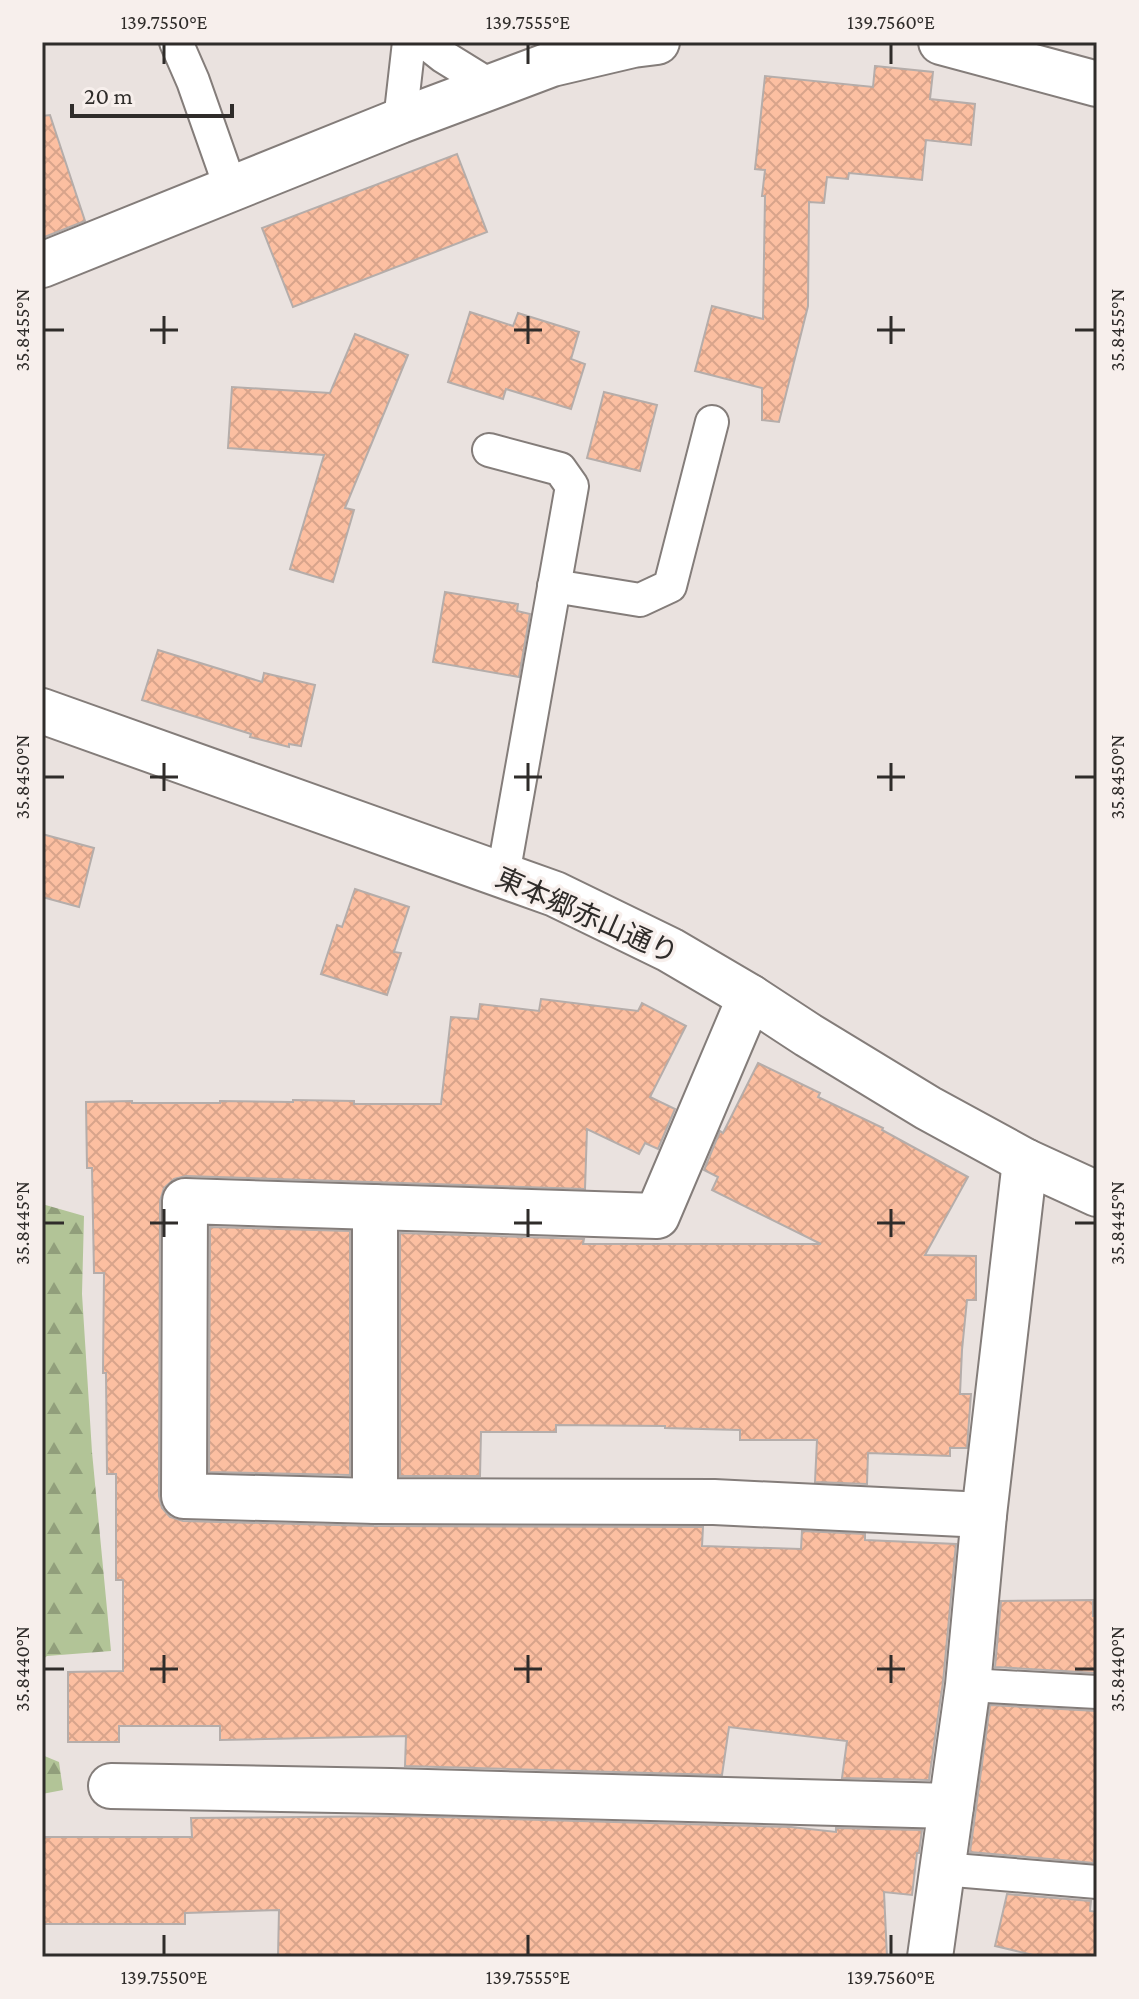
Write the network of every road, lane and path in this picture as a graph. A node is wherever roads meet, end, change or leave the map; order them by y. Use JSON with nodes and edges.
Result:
{"nodes":[{"id":1,"x":176,"y":42,"type":"edge"},
{"id":2,"x":409,"y":42,"type":"edge"},
{"id":3,"x":425,"y":42,"type":"edge"},
{"id":4,"x":657,"y":42,"type":"edge"},
{"id":5,"x":941,"y":42,"type":"edge"},
{"id":6,"x":1097,"y":84,"type":"edge"},
{"id":7,"x":491,"y":86,"type":"junction"},
{"id":8,"x":400,"y":121,"type":"junction"},
{"id":9,"x":231,"y":189,"type":"junction"},
{"id":10,"x":42,"y":265,"type":"edge"},
{"id":11,"x":712,"y":422,"type":"dead end"},
{"id":12,"x":489,"y":450,"type":"dead end"},
{"id":13,"x":554,"y":586,"type":"junction"},
{"id":14,"x":42,"y":711,"type":"edge"},
{"id":15,"x":503,"y":875,"type":"junction"},
{"id":16,"x":750,"y":997,"type":"junction"},
{"id":17,"x":1025,"y":1161,"type":"junction"},
{"id":18,"x":1097,"y":1194,"type":"edge"},
{"id":19,"x":375,"y":1207,"type":"junction"},
{"id":20,"x":375,"y":1501,"type":"junction"},
{"id":21,"x":984,"y":1515,"type":"junction"},
{"id":22,"x":968,"y":1685,"type":"junction"},
{"id":23,"x":1097,"y":1692,"type":"edge"},
{"id":24,"x":111,"y":1786,"type":"dead end"},
{"id":25,"x":951,"y":1806,"type":"junction"},
{"id":26,"x":942,"y":1869,"type":"junction"},
{"id":27,"x":1097,"y":1882,"type":"edge"},
{"id":28,"x":930,"y":1957,"type":"edge"}],
"edges":[{"from":1,"to":9,"type":"lane"},
{"from":2,"to":8,"type":"lane"},
{"from":3,"to":7,"type":"lane"},
{"from":4,"to":7,"type":"street"},
{"from":5,"to":6,"type":"street"},
{"from":7,"to":8,"type":"street"},
{"from":8,"to":9,"type":"street"},
{"from":9,"to":10,"type":"street"},
{"from":11,"to":13,"type":"lane"},
{"from":12,"to":13,"type":"lane"},
{"from":13,"to":15,"type":"lane"},
{"from":14,"to":15,"type":"street","name":"東本郷赤山通り"},
{"from":15,"to":16,"type":"street","name":"東本郷赤山通り"},
{"from":16,"to":17,"type":"street","name":"東本郷赤山通り"},
{"from":16,"to":19,"type":"street"},
{"from":17,"to":18,"type":"street","name":"東本郷赤山通り"},
{"from":17,"to":21,"type":"street"},
{"from":19,"to":20,"type":"street"},
{"from":19,"to":20,"type":"street"},
{"from":20,"to":21,"type":"street"},
{"from":21,"to":22,"type":"street"},
{"from":22,"to":23,"type":"lane"},
{"from":22,"to":25,"type":"street"},
{"from":24,"to":25,"type":"street"},
{"from":25,"to":26,"type":"street"},
{"from":26,"to":27,"type":"lane"},
{"from":26,"to":28,"type":"street"}]}
